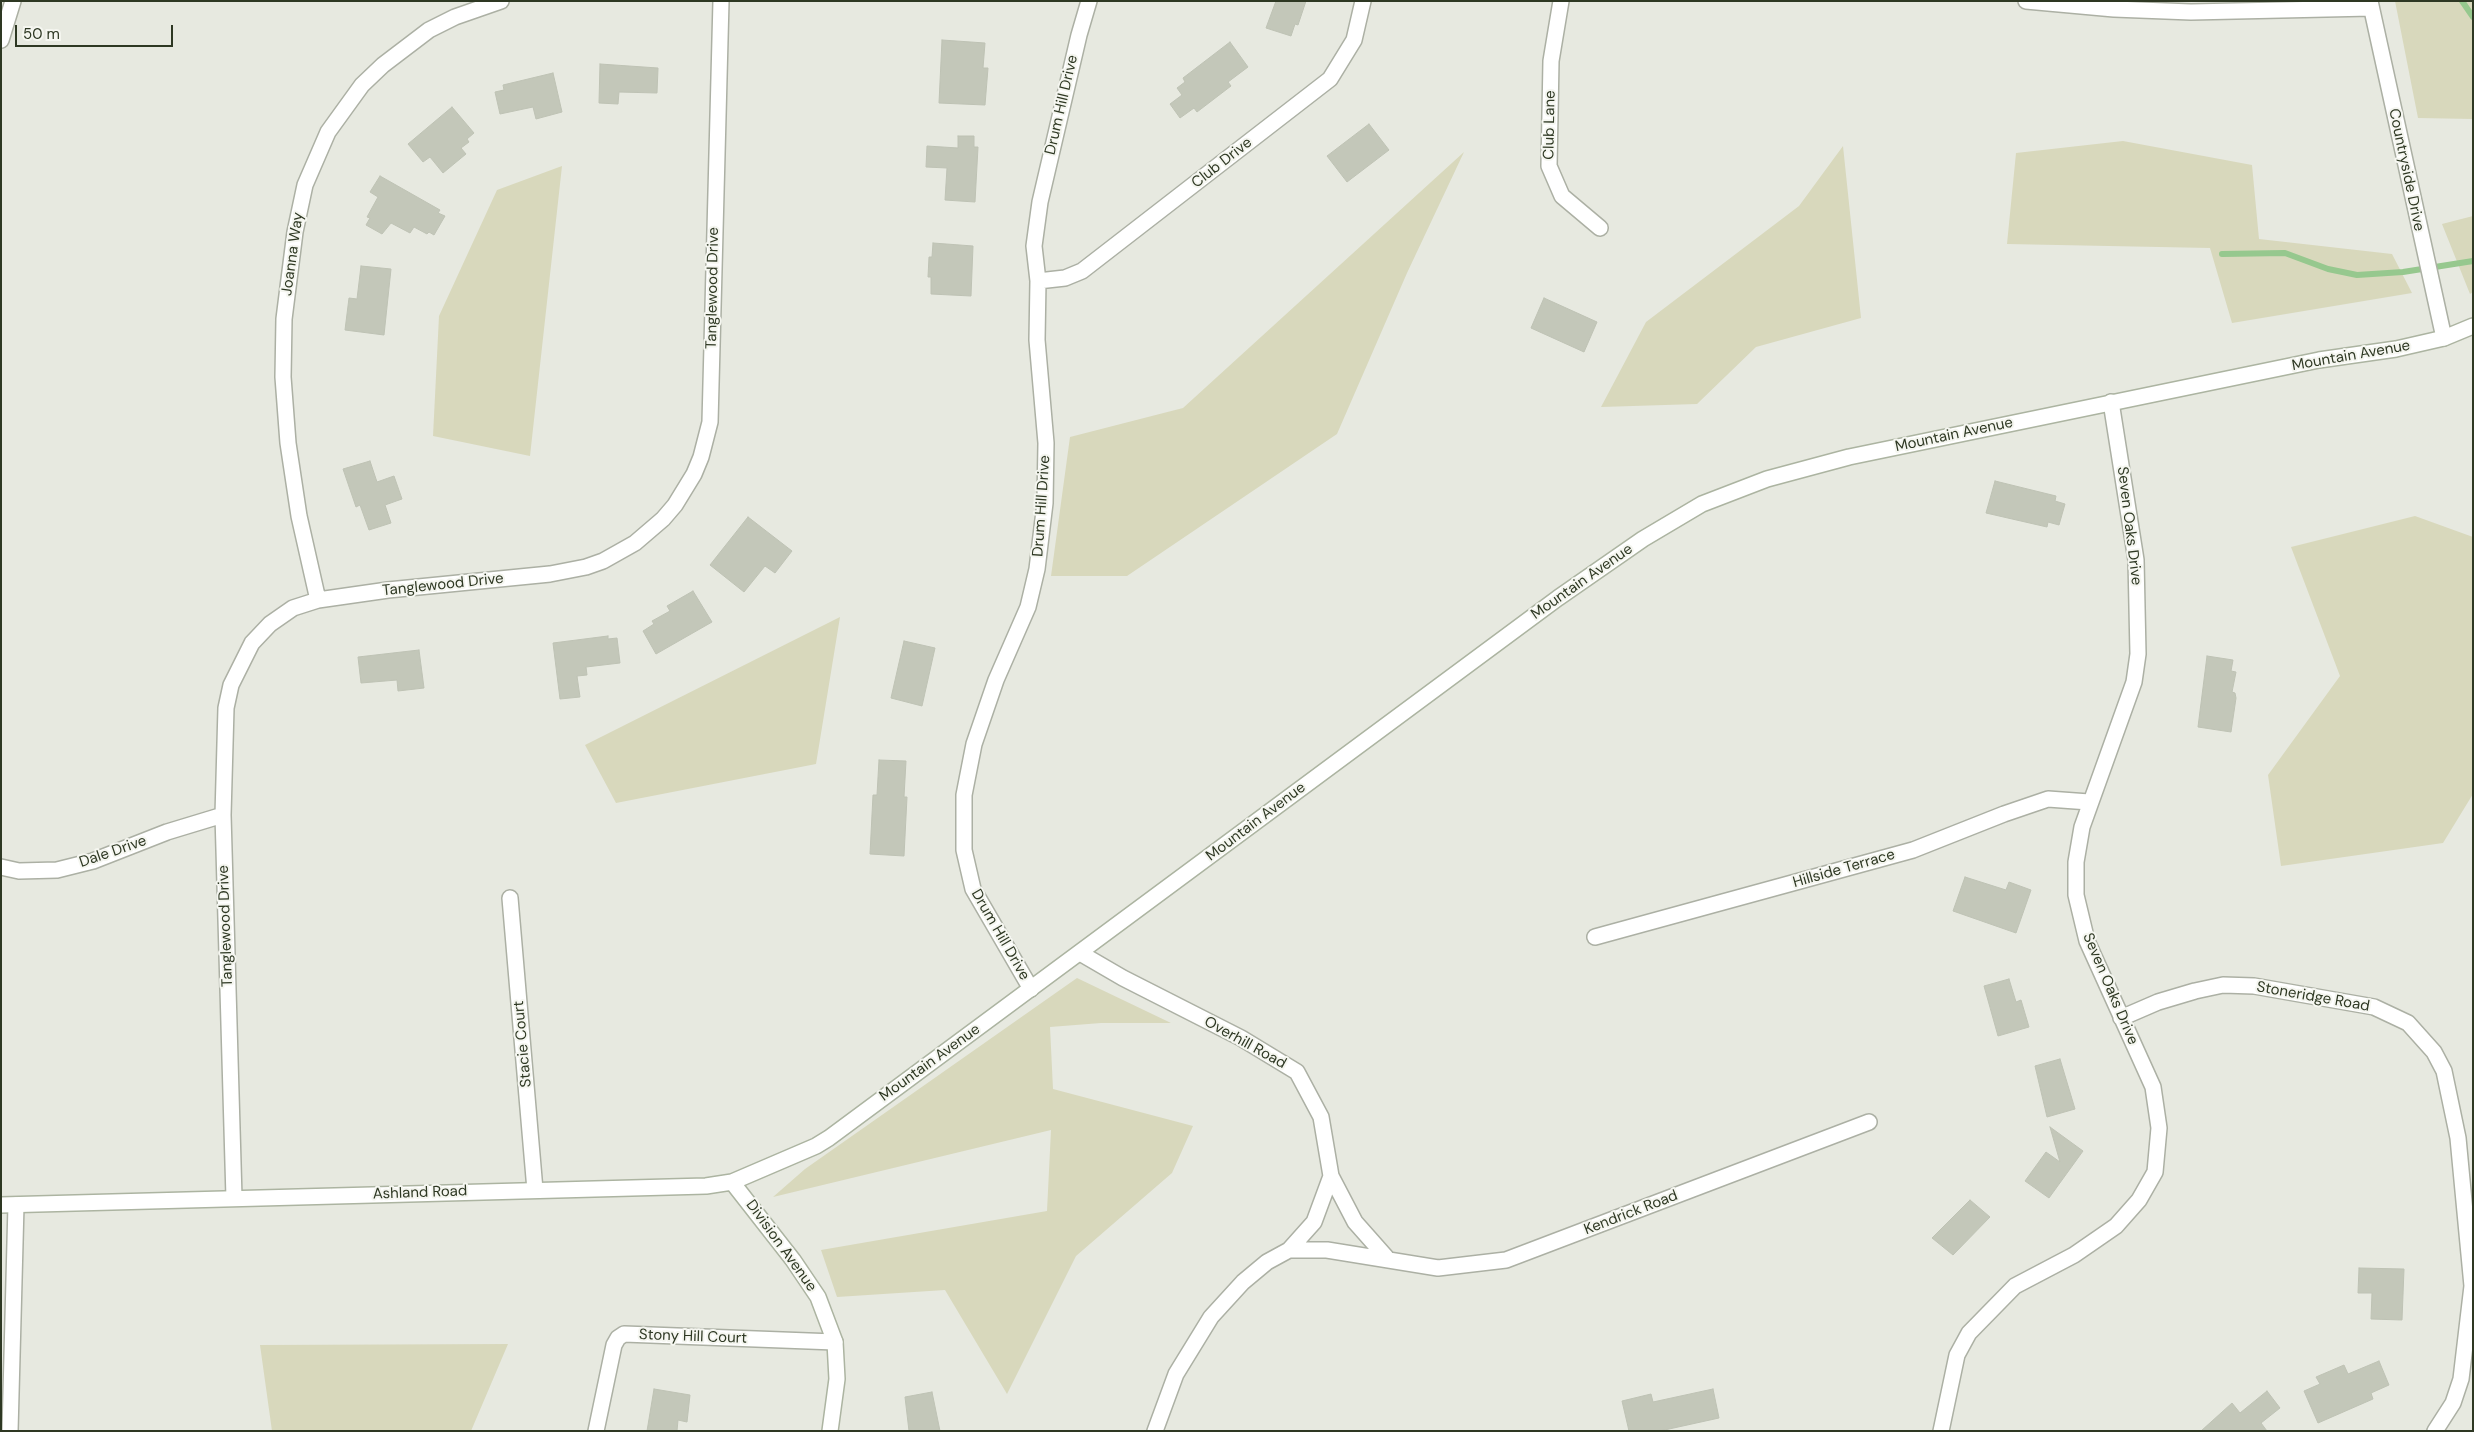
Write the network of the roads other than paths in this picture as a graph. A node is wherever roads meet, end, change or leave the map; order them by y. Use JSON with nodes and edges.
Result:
{"nodes":[{"id":1,"x":13,"y":1,"type":"edge"},
{"id":2,"x":501,"y":1,"type":"edge"},
{"id":3,"x":721,"y":1,"type":"edge"},
{"id":4,"x":1089,"y":1,"type":"edge"},
{"id":5,"x":1364,"y":1,"type":"edge"},
{"id":6,"x":1560,"y":1,"type":"edge"},
{"id":7,"x":2026,"y":1,"type":"edge"},
{"id":8,"x":2370,"y":5,"type":"edge"},
{"id":9,"x":1,"y":40,"type":"edge"},
{"id":10,"x":1600,"y":228,"type":"dead end"},
{"id":11,"x":1038,"y":281,"type":"junction"},
{"id":12,"x":2473,"y":326,"type":"edge"},
{"id":13,"x":2444,"y":338,"type":"junction"},
{"id":14,"x":2111,"y":402,"type":"junction"},
{"id":15,"x":318,"y":600,"type":"junction"},
{"id":16,"x":2089,"y":802,"type":"junction"},
{"id":17,"x":223,"y":816,"type":"junction"},
{"id":18,"x":1,"y":867,"type":"edge"},
{"id":19,"x":510,"y":898,"type":"dead end"},
{"id":20,"x":1596,"y":937,"type":"dead end"},
{"id":21,"x":1080,"y":953,"type":"junction"},
{"id":22,"x":1031,"y":989,"type":"junction"},
{"id":23,"x":2121,"y":1018,"type":"junction"},
{"id":24,"x":1869,"y":1122,"type":"dead end"},
{"id":25,"x":829,"y":1138,"type":"joint"},
{"id":26,"x":1331,"y":1176,"type":"junction"},
{"id":27,"x":732,"y":1182,"type":"junction"},
{"id":28,"x":535,"y":1190,"type":"junction"},
{"id":29,"x":234,"y":1198,"type":"junction"},
{"id":30,"x":8,"y":1205,"type":"edge"},
{"id":31,"x":1289,"y":1250,"type":"junction"},
{"id":32,"x":1386,"y":1257,"type":"junction"},
{"id":33,"x":835,"y":1342,"type":"junction"},
{"id":34,"x":10,"y":1431,"type":"edge"},
{"id":35,"x":596,"y":1431,"type":"edge"},
{"id":36,"x":830,"y":1431,"type":"edge"},
{"id":37,"x":1155,"y":1431,"type":"edge"},
{"id":38,"x":1941,"y":1431,"type":"edge"},
{"id":39,"x":2435,"y":1431,"type":"edge"}],
"edges":[{"from":1,"to":9,"type":"street"},
{"from":2,"to":15,"type":"street","name":"Joanna Way"},
{"from":3,"to":15,"type":"street","name":"Tanglewood Drive"},
{"from":4,"to":11,"type":"street","name":"Drum Hill Drive"},
{"from":5,"to":11,"type":"street","name":"Club Drive"},
{"from":6,"to":10,"type":"street","name":"Club Lane"},
{"from":7,"to":8,"type":"street"},
{"from":8,"to":13,"type":"street","name":"Countryside Drive"},
{"from":11,"to":22,"type":"street","name":"Drum Hill Drive"},
{"from":12,"to":13,"type":"street","name":"Mountain Avenue"},
{"from":13,"to":14,"type":"street","name":"Mountain Avenue"},
{"from":14,"to":16,"type":"street","name":"Seven Oaks Drive"},
{"from":14,"to":21,"type":"street","name":"Mountain Avenue"},
{"from":15,"to":17,"type":"street","name":"Tanglewood Drive"},
{"from":16,"to":20,"type":"street","name":"Hillside Terrace"},
{"from":16,"to":23,"type":"street","name":"Seven Oaks Drive"},
{"from":17,"to":18,"type":"street","name":"Dale Drive"},
{"from":17,"to":29,"type":"street","name":"Tanglewood Drive"},
{"from":19,"to":28,"type":"street","name":"Stacie Court"},
{"from":21,"to":22,"type":"street","name":"Mountain Avenue"},
{"from":21,"to":26,"type":"street","name":"Overhill Road"},
{"from":22,"to":25,"type":"street","name":"Mountain Avenue"},
{"from":23,"to":38,"type":"street","name":"Seven Oaks Drive"},
{"from":23,"to":39,"type":"street","name":"Stoneridge Road"},
{"from":24,"to":32,"type":"street","name":"Kendrick Road"},
{"from":25,"to":27,"type":"street","name":"Ashland Road"},
{"from":26,"to":31,"type":"street","name":"Overhill Road"},
{"from":26,"to":32,"type":"street"},
{"from":27,"to":28,"type":"street","name":"Ashland Road"},
{"from":27,"to":33,"type":"street","name":"Division Avenue"},
{"from":28,"to":29,"type":"street","name":"Ashland Road"},
{"from":29,"to":30,"type":"street","name":"Ashland Road"},
{"from":30,"to":34,"type":"street"},
{"from":31,"to":32,"type":"street","name":"Kendrick Road"},
{"from":31,"to":37,"type":"street","name":"Overhill Road"},
{"from":33,"to":35,"type":"street","name":"Stony Hill Court"},
{"from":33,"to":36,"type":"street","name":"Division Avenue"}]}
